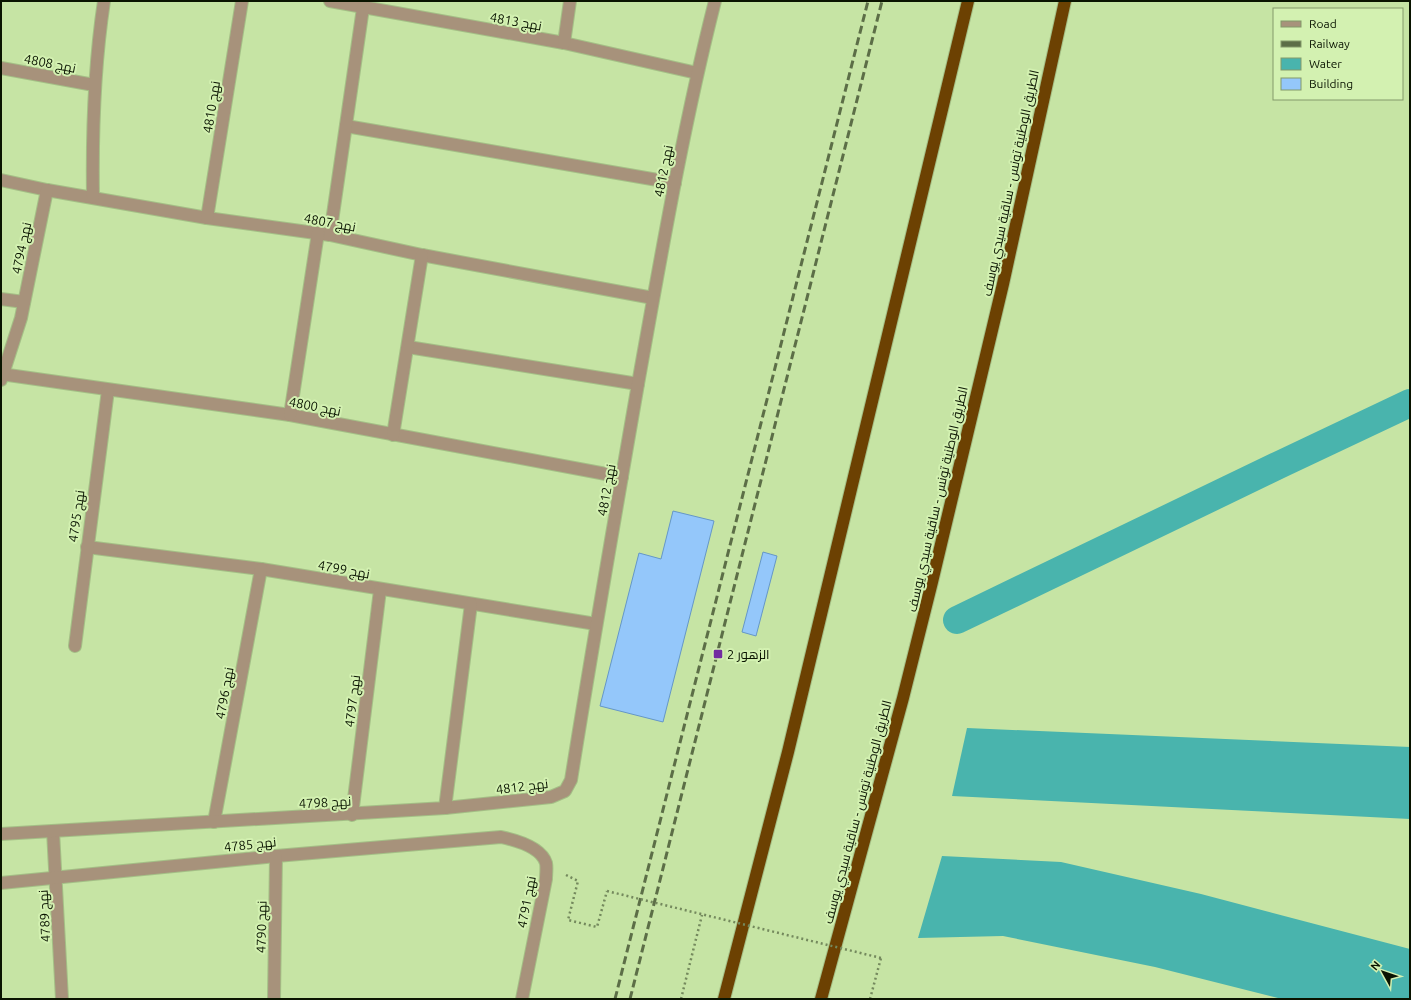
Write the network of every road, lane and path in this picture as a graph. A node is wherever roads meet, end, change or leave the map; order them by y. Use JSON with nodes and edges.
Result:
{"nodes":[{"id":1,"x":104,"y":1,"type":"edge"},
{"id":2,"x":242,"y":1,"type":"edge"},
{"id":3,"x":330,"y":1,"type":"edge"},
{"id":4,"x":570,"y":1,"type":"edge"},
{"id":5,"x":715,"y":1,"type":"edge"},
{"id":6,"x":968,"y":1,"type":"edge"},
{"id":7,"x":1065,"y":1,"type":"edge"},
{"id":8,"x":363,"y":8,"type":"junction"},
{"id":9,"x":564,"y":43,"type":"junction"},
{"id":10,"x":1,"y":68,"type":"edge"},
{"id":11,"x":697,"y":72,"type":"junction"},
{"id":12,"x":94,"y":85,"type":"junction"},
{"id":13,"x":346,"y":126,"type":"junction"},
{"id":14,"x":1,"y":180,"type":"edge"},
{"id":15,"x":675,"y":183,"type":"junction"},
{"id":16,"x":47,"y":190,"type":"junction"},
{"id":17,"x":93,"y":197,"type":"junction"},
{"id":18,"x":207,"y":218,"type":"junction"},
{"id":19,"x":318,"y":233,"type":"junction"},
{"id":20,"x":330,"y":235,"type":"junction"},
{"id":21,"x":422,"y":254,"type":"junction"},
{"id":22,"x":653,"y":298,"type":"junction"},
{"id":23,"x":1,"y":299,"type":"edge"},
{"id":24,"x":24,"y":302,"type":"junction"},
{"id":25,"x":408,"y":347,"type":"junction"},
{"id":26,"x":1,"y":376,"type":"edge"},
{"id":27,"x":638,"y":384,"type":"junction"},
{"id":28,"x":108,"y":390,"type":"junction"},
{"id":29,"x":290,"y":415,"type":"junction"},
{"id":30,"x":393,"y":435,"type":"junction"},
{"id":31,"x":622,"y":477,"type":"junction"},
{"id":32,"x":86,"y":546,"type":"junction"},
{"id":33,"x":261,"y":569,"type":"junction"},
{"id":34,"x":380,"y":590,"type":"junction"},
{"id":35,"x":471,"y":604,"type":"junction"},
{"id":36,"x":596,"y":624,"type":"junction"},
{"id":37,"x":74,"y":646,"type":"dead end"},
{"id":38,"x":445,"y":808,"type":"junction"},
{"id":39,"x":352,"y":815,"type":"junction"},
{"id":40,"x":214,"y":822,"type":"junction"},
{"id":41,"x":53,"y":831,"type":"junction"},
{"id":42,"x":1,"y":834,"type":"edge"},
{"id":43,"x":501,"y":837,"type":"joint"},
{"id":44,"x":276,"y":856,"type":"junction"},
{"id":45,"x":56,"y":878,"type":"junction"},
{"id":46,"x":578,"y":881,"type":"dead end"},
{"id":47,"x":1,"y":883,"type":"edge"},
{"id":48,"x":702,"y":915,"type":"junction"},
{"id":49,"x":62,"y":999,"type":"edge"},
{"id":50,"x":274,"y":999,"type":"edge"},
{"id":51,"x":522,"y":999,"type":"edge"},
{"id":52,"x":680,"y":999,"type":"edge"},
{"id":53,"x":724,"y":999,"type":"edge"},
{"id":54,"x":821,"y":999,"type":"edge"},
{"id":55,"x":870,"y":999,"type":"edge"}],
"edges":[{"from":1,"to":12,"type":"street"},
{"from":2,"to":18,"type":"street","name":"نهج 4810"},
{"from":3,"to":8,"type":"street","name":"نهج 4813"},
{"from":4,"to":9,"type":"street"},
{"from":5,"to":11,"type":"street","name":"نهج 4812"},
{"from":6,"to":53,"type":"highway"},
{"from":7,"to":54,"type":"highway","name":"الطريق الوطنية تونس - ساقية سيدي يوسف"},
{"from":8,"to":9,"type":"street","name":"نهج 4813"},
{"from":8,"to":13,"type":"street"},
{"from":9,"to":11,"type":"street","name":"نهج 4813"},
{"from":10,"to":12,"type":"street","name":"نهج 4808"},
{"from":11,"to":15,"type":"street","name":"نهج 4812"},
{"from":12,"to":17,"type":"street"},
{"from":13,"to":15,"type":"street"},
{"from":13,"to":20,"type":"street"},
{"from":14,"to":16,"type":"street","name":"نهج 4807"},
{"from":15,"to":22,"type":"street","name":"نهج 4812"},
{"from":16,"to":17,"type":"street","name":"نهج 4807"},
{"from":16,"to":24,"type":"street","name":"نهج 4794"},
{"from":17,"to":18,"type":"street","name":"نهج 4807"},
{"from":18,"to":19,"type":"street","name":"نهج 4807"},
{"from":19,"to":20,"type":"street","name":"نهج 4807"},
{"from":19,"to":29,"type":"street"},
{"from":20,"to":21,"type":"street","name":"نهج 4807"},
{"from":21,"to":22,"type":"street","name":"نهج 4807"},
{"from":21,"to":25,"type":"street"},
{"from":22,"to":27,"type":"street","name":"نهج 4812"},
{"from":23,"to":24,"type":"street"},
{"from":24,"to":26,"type":"street","name":"نهج 4794"},
{"from":25,"to":27,"type":"street"},
{"from":25,"to":30,"type":"street"},
{"from":26,"to":28,"type":"street","name":"نهج 4800"},
{"from":27,"to":31,"type":"street","name":"نهج 4812"},
{"from":28,"to":29,"type":"street","name":"نهج 4800"},
{"from":28,"to":32,"type":"street","name":"نهج 4795"},
{"from":29,"to":30,"type":"street","name":"نهج 4800"},
{"from":30,"to":31,"type":"street","name":"نهج 4800"},
{"from":31,"to":36,"type":"street","name":"نهج 4812"},
{"from":32,"to":33,"type":"street","name":"نهج 4799"},
{"from":32,"to":37,"type":"street","name":"نهج 4795"},
{"from":33,"to":34,"type":"street","name":"نهج 4799"},
{"from":33,"to":40,"type":"street","name":"نهج 4796"},
{"from":34,"to":35,"type":"street","name":"نهج 4799"},
{"from":34,"to":39,"type":"street","name":"نهج 4797"},
{"from":35,"to":36,"type":"street","name":"نهج 4799"},
{"from":35,"to":38,"type":"street"},
{"from":36,"to":38,"type":"street","name":"نهج 4812"},
{"from":38,"to":39,"type":"street","name":"نهج 4798"},
{"from":39,"to":40,"type":"street","name":"نهج 4798"},
{"from":40,"to":41,"type":"street","name":"نهج 4798"},
{"from":41,"to":42,"type":"street","name":"نهج 4798"},
{"from":41,"to":45,"type":"street","name":"نهج 4789"},
{"from":43,"to":44,"type":"street","name":"نهج 4785"},
{"from":43,"to":51,"type":"street","name":"نهج 4791"},
{"from":44,"to":45,"type":"street","name":"نهج 4785"},
{"from":44,"to":50,"type":"street","name":"نهج 4790"},
{"from":45,"to":47,"type":"street","name":"نهج 4785"},
{"from":45,"to":49,"type":"street","name":"نهج 4789"},
{"from":46,"to":48,"type":"path","bridge":true},
{"from":48,"to":52,"type":"path"},
{"from":48,"to":55,"type":"path","bridge":true}]}
